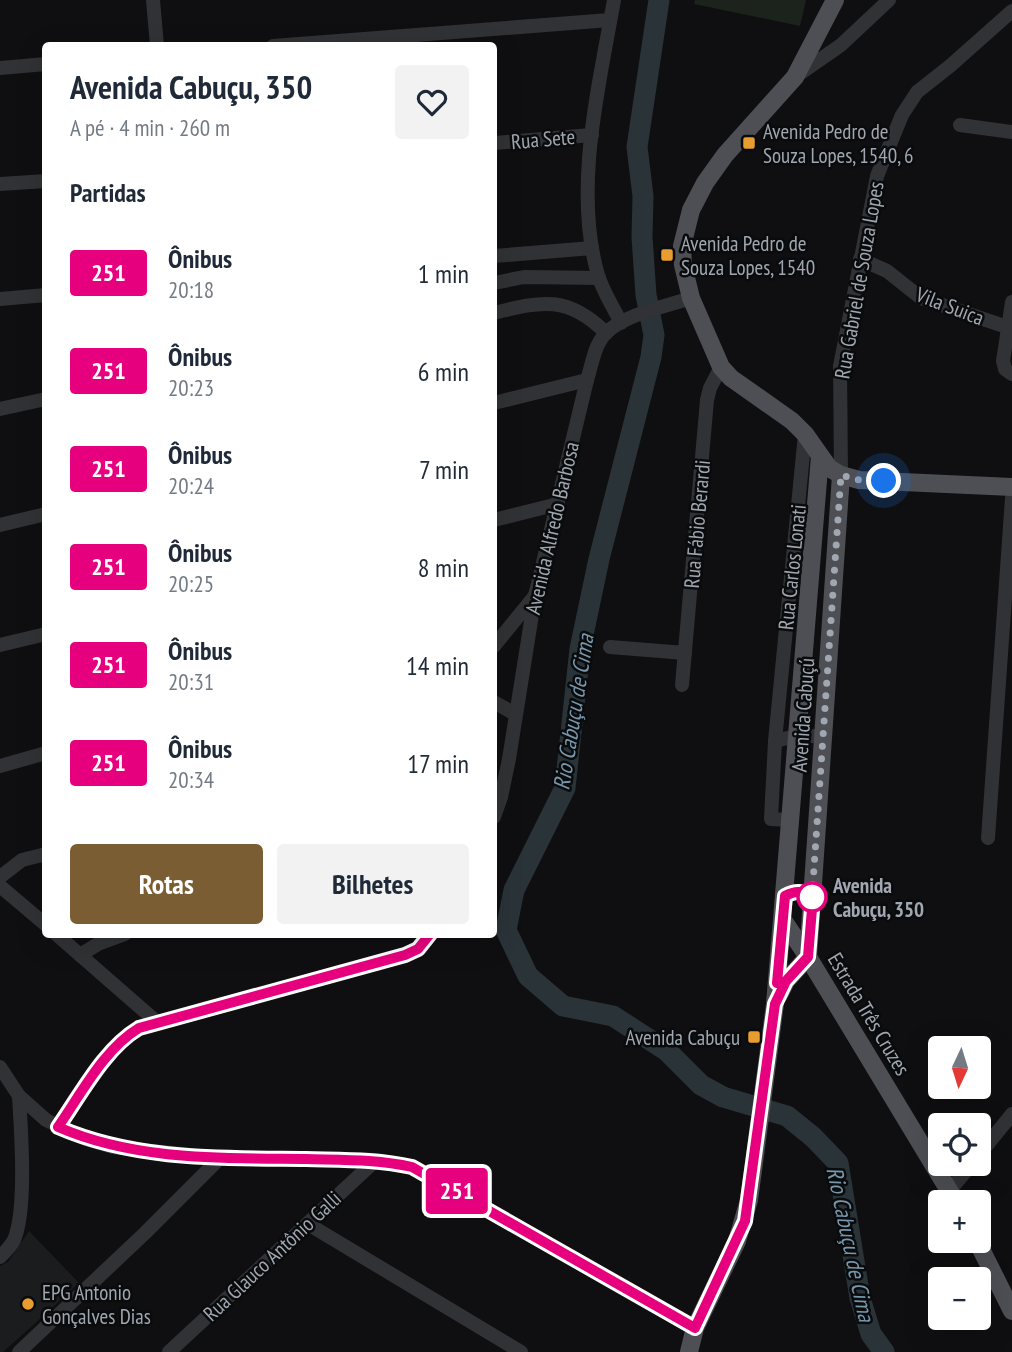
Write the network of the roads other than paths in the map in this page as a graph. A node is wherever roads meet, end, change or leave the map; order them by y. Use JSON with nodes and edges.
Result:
{"nodes":[{"id":1,"x":153,"y":0,"type":"edge"},
{"id":2,"x":614,"y":0,"type":"edge"},
{"id":3,"x":835,"y":0,"type":"edge"},
{"id":4,"x":889,"y":0,"type":"edge"},
{"id":5,"x":1012,"y":11,"type":"edge"},
{"id":6,"x":610,"y":20,"type":"junction"},
{"id":7,"x":157,"y":42,"type":"edge"},
{"id":8,"x":325,"y":42,"type":"edge"},
{"id":9,"x":42,"y":64,"type":"edge"},
{"id":10,"x":0,"y":68,"type":"edge"},
{"id":11,"x":795,"y":77,"type":"junction"},
{"id":12,"x":960,"y":125,"type":"dead end"},
{"id":13,"x":1012,"y":132,"type":"edge"},
{"id":14,"x":592,"y":135,"type":"junction"},
{"id":15,"x":497,"y":143,"type":"edge"},
{"id":16,"x":42,"y":181,"type":"edge"},
{"id":17,"x":0,"y":184,"type":"edge"},
{"id":18,"x":592,"y":248,"type":"junction"},
{"id":19,"x":497,"y":256,"type":"edge"},
{"id":20,"x":860,"y":259,"type":"junction"},
{"id":21,"x":599,"y":278,"type":"junction"},
{"id":22,"x":497,"y":282,"type":"edge"},
{"id":23,"x":42,"y":296,"type":"edge"},
{"id":24,"x":691,"y":298,"type":"junction"},
{"id":25,"x":0,"y":299,"type":"edge"},
{"id":26,"x":1012,"y":302,"type":"edge"},
{"id":27,"x":497,"y":312,"type":"edge"},
{"id":28,"x":627,"y":320,"type":"junction"},
{"id":29,"x":1007,"y":327,"type":"junction"},
{"id":30,"x":606,"y":333,"type":"junction"},
{"id":31,"x":721,"y":367,"type":"junction"},
{"id":32,"x":1012,"y":374,"type":"edge"},
{"id":33,"x":587,"y":380,"type":"junction"},
{"id":34,"x":42,"y":399,"type":"edge"},
{"id":35,"x":497,"y":402,"type":"edge"},
{"id":36,"x":0,"y":409,"type":"edge"},
{"id":37,"x":805,"y":434,"type":"junction"},
{"id":38,"x":820,"y":456,"type":"junction"},
{"id":39,"x":841,"y":475,"type":"junction"},
{"id":40,"x":1012,"y":487,"type":"edge"},
{"id":41,"x":1012,"y":498,"type":"edge"},
{"id":42,"x":558,"y":504,"type":"junction"},
{"id":43,"x":42,"y":515,"type":"edge"},
{"id":44,"x":497,"y":519,"type":"edge"},
{"id":45,"x":0,"y":525,"type":"edge"},
{"id":46,"x":535,"y":596,"type":"junction"},
{"id":47,"x":501,"y":629,"type":"edge"},
{"id":48,"x":42,"y":635,"type":"edge"},
{"id":49,"x":0,"y":645,"type":"edge"},
{"id":50,"x":610,"y":647,"type":"dead end"},
{"id":51,"x":685,"y":653,"type":"junction"},
{"id":52,"x":682,"y":685,"type":"dead end"},
{"id":53,"x":497,"y":704,"type":"edge"},
{"id":54,"x":515,"y":715,"type":"junction"},
{"id":55,"x":796,"y":736,"type":"junction"},
{"id":56,"x":824,"y":736,"type":"junction"},
{"id":57,"x":775,"y":741,"type":"junction"},
{"id":58,"x":42,"y":753,"type":"edge"},
{"id":59,"x":0,"y":766,"type":"edge"},
{"id":60,"x":497,"y":808,"type":"edge"},
{"id":61,"x":791,"y":820,"type":"junction"},
{"id":62,"x":988,"y":838,"type":"dead end"},
{"id":63,"x":42,"y":855,"type":"edge"},
{"id":64,"x":0,"y":877,"type":"edge"},
{"id":65,"x":0,"y":886,"type":"edge"},
{"id":66,"x":785,"y":896,"type":"junction"},
{"id":67,"x":813,"y":897,"type":"junction"},
{"id":68,"x":782,"y":920,"type":"junction"},
{"id":69,"x":42,"y":922,"type":"edge"},
{"id":70,"x":61,"y":938,"type":"edge"},
{"id":71,"x":114,"y":938,"type":"edge"},
{"id":72,"x":427,"y":938,"type":"edge"},
{"id":73,"x":803,"y":939,"type":"junction"},
{"id":74,"x":80,"y":955,"type":"junction"},
{"id":75,"x":808,"y":957,"type":"junction"},
{"id":76,"x":775,"y":1004,"type":"junction"},
{"id":77,"x":158,"y":1023,"type":"junction"},
{"id":78,"x":0,"y":1067,"type":"edge"},
{"id":79,"x":19,"y":1096,"type":"junction"},
{"id":80,"x":1012,"y":1114,"type":"edge"},
{"id":81,"x":58,"y":1127,"type":"junction"},
{"id":82,"x":991,"y":1140,"type":"edge"},
{"id":83,"x":220,"y":1158,"type":"junction"},
{"id":84,"x":376,"y":1160,"type":"junction"},
{"id":85,"x":949,"y":1190,"type":"edge"},
{"id":86,"x":308,"y":1224,"type":"junction"},
{"id":87,"x":983,"y":1253,"type":"edge"},
{"id":88,"x":0,"y":1257,"type":"edge"},
{"id":89,"x":1012,"y":1311,"type":"edge"},
{"id":90,"x":695,"y":1328,"type":"junction"},
{"id":91,"x":19,"y":1352,"type":"edge"},
{"id":92,"x":169,"y":1352,"type":"edge"},
{"id":93,"x":521,"y":1352,"type":"edge"},
{"id":94,"x":689,"y":1352,"type":"edge"}],
"edges":[{"from":1,"to":7,"type":"street"},
{"from":2,"to":6,"type":"street"},
{"from":3,"to":11,"type":"main road"},
{"from":4,"to":11,"type":"street"},
{"from":5,"to":20,"type":"street","name":"Rua Gabriel de Souza Lopes"},
{"from":6,"to":8,"type":"street"},
{"from":6,"to":14,"type":"street"},
{"from":9,"to":10,"type":"street"},
{"from":11,"to":24,"type":"main road"},
{"from":12,"to":13,"type":"street"},
{"from":14,"to":15,"type":"street","name":"Rua Sete"},
{"from":14,"to":18,"type":"street"},
{"from":16,"to":17,"type":"street"},
{"from":18,"to":19,"type":"street"},
{"from":18,"to":21,"type":"street"},
{"from":20,"to":29,"type":"street","name":"Vila Suica"},
{"from":20,"to":39,"type":"street","name":"Rua Gabriel de Souza Lopes"},
{"from":21,"to":22,"type":"street"},
{"from":21,"to":28,"type":"street"},
{"from":23,"to":25,"type":"street"},
{"from":24,"to":28,"type":"street"},
{"from":24,"to":31,"type":"main road"},
{"from":26,"to":29,"type":"street"},
{"from":27,"to":30,"type":"street"},
{"from":28,"to":30,"type":"street"},
{"from":29,"to":32,"type":"street"},
{"from":30,"to":33,"type":"street","name":"Avenida Alfredo Barbosa"},
{"from":31,"to":37,"type":"main road"},
{"from":31,"to":51,"type":"street","name":"Rua Fábio Berardi"},
{"from":33,"to":35,"type":"street"},
{"from":33,"to":42,"type":"street","name":"Avenida Alfredo Barbosa"},
{"from":34,"to":36,"type":"street"},
{"from":37,"to":38,"type":"main road"},
{"from":37,"to":57,"type":"street","name":"Rua Carlos Lonati"},
{"from":38,"to":39,"type":"main road"},
{"from":38,"to":55,"type":"main road","name":"Avenida Cabuçú"},
{"from":39,"to":40,"type":"main road"},
{"from":39,"to":56,"type":"main road","name":"Avenida Cabuçú"},
{"from":41,"to":62,"type":"street"},
{"from":42,"to":44,"type":"street"},
{"from":42,"to":46,"type":"street","name":"Avenida Alfredo Barbosa"},
{"from":43,"to":45,"type":"street"},
{"from":46,"to":47,"type":"street"},
{"from":46,"to":54,"type":"street","name":"Avenida Alfredo Barbosa"},
{"from":48,"to":49,"type":"street"},
{"from":50,"to":51,"type":"street"},
{"from":51,"to":52,"type":"street","name":"Rua Fábio Berardi"},
{"from":53,"to":54,"type":"street"},
{"from":54,"to":60,"type":"street","name":"Avenida Alfredo Barbosa"},
{"from":55,"to":56,"type":"street"},
{"from":55,"to":57,"type":"street"},
{"from":55,"to":61,"type":"main road","name":"Avenida Cabuçú"},
{"from":56,"to":67,"type":"main road","name":"Avenida Cabuçú"},
{"from":57,"to":61,"type":"street","name":"Rua Carlos Lonati"},
{"from":58,"to":59,"type":"street"},
{"from":61,"to":66,"type":"main road","name":"Avenida Cabuçú"},
{"from":63,"to":64,"type":"street"},
{"from":65,"to":69,"type":"street"},
{"from":66,"to":67,"type":"main road"},
{"from":66,"to":68,"type":"main road","name":"Avenida Cabuçú"},
{"from":67,"to":73,"type":"main road","name":"Avenida Cabuçú"},
{"from":68,"to":73,"type":"main road","name":"Estrada Três Cruzes"},
{"from":68,"to":76,"type":"main road","name":"Avenida Cabuçú"},
{"from":70,"to":74,"type":"street"},
{"from":71,"to":74,"type":"street"},
{"from":72,"to":77,"type":"street"},
{"from":73,"to":75,"type":"main road","name":"Estrada Três Cruzes"},
{"from":74,"to":77,"type":"street"},
{"from":75,"to":76,"type":"main road"},
{"from":75,"to":85,"type":"main road","name":"Estrada Três Cruzes"},
{"from":76,"to":90,"type":"main road","name":"Avenida Cabuçú"},
{"from":77,"to":81,"type":"street"},
{"from":78,"to":79,"type":"street"},
{"from":79,"to":81,"type":"street"},
{"from":79,"to":88,"type":"street"},
{"from":80,"to":82,"type":"street"},
{"from":81,"to":83,"type":"street"},
{"from":83,"to":84,"type":"street"},
{"from":83,"to":91,"type":"street"},
{"from":84,"to":86,"type":"street","name":"Rua Glauco Antônio Galli"},
{"from":84,"to":90,"type":"street"},
{"from":86,"to":92,"type":"street","name":"Rua Glauco Antônio Galli"},
{"from":86,"to":93,"type":"street"},
{"from":87,"to":89,"type":"main road"},
{"from":90,"to":94,"type":"main road","name":"Avenida Cabuçú"}]}
